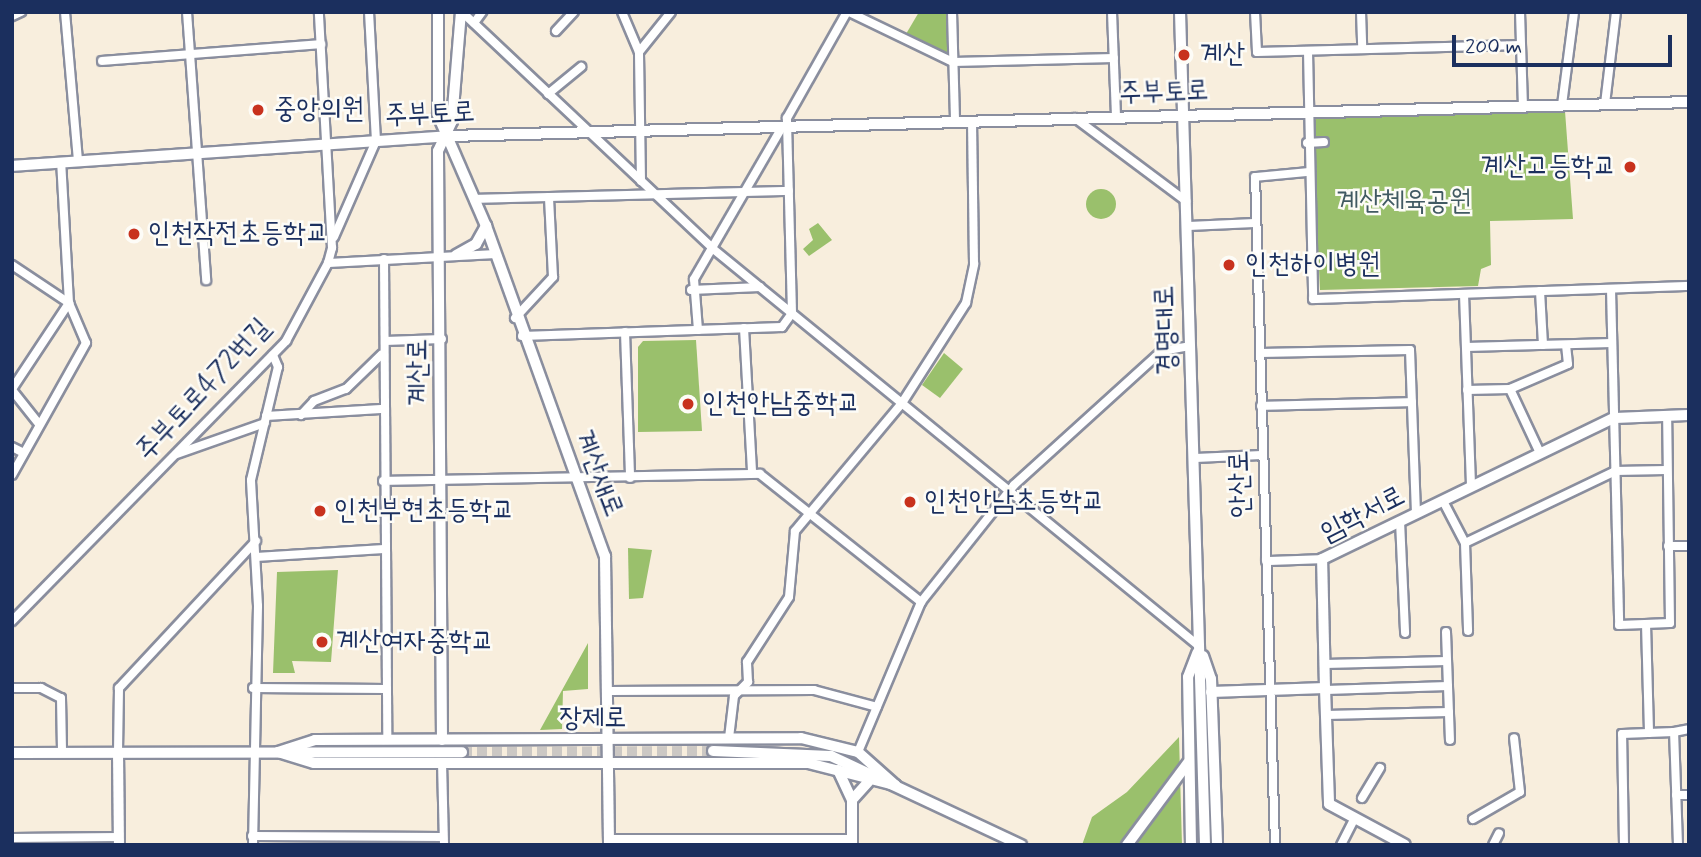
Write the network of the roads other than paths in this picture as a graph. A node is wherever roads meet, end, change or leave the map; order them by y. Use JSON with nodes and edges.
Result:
{"nodes":[{"id":1,"x":21,"y":12,"type":"edge"},
{"id":2,"x":65,"y":12,"type":"edge"},
{"id":3,"x":187,"y":12,"type":"edge"},
{"id":4,"x":319,"y":12,"type":"edge"},
{"id":5,"x":369,"y":12,"type":"edge"},
{"id":6,"x":438,"y":12,"type":"edge"},
{"id":7,"x":462,"y":12,"type":"edge"},
{"id":8,"x":482,"y":12,"type":"edge"},
{"id":9,"x":574,"y":12,"type":"edge"},
{"id":10,"x":671,"y":12,"type":"edge"},
{"id":11,"x":848,"y":12,"type":"edge"},
{"id":12,"x":952,"y":12,"type":"edge"},
{"id":13,"x":1112,"y":12,"type":"edge"},
{"id":14,"x":1180,"y":12,"type":"edge"},
{"id":15,"x":1255,"y":12,"type":"edge"},
{"id":16,"x":1361,"y":12,"type":"edge"},
{"id":17,"x":1520,"y":12,"type":"edge"},
{"id":18,"x":1574,"y":12,"type":"edge"},
{"id":19,"x":1616,"y":12,"type":"edge"},
{"id":20,"x":624,"y":13,"type":"edge"},
{"id":21,"x":12,"y":16,"type":"edge"},
{"id":22,"x":474,"y":23,"type":"junction"},
{"id":23,"x":556,"y":31,"type":"dead end"},
{"id":24,"x":321,"y":44,"type":"junction"},
{"id":25,"x":1521,"y":44,"type":"junction"},
{"id":26,"x":1362,"y":49,"type":"junction"},
{"id":27,"x":1308,"y":51,"type":"junction"},
{"id":28,"x":639,"y":52,"type":"junction"},
{"id":29,"x":191,"y":54,"type":"junction"},
{"id":30,"x":1114,"y":58,"type":"junction"},
{"id":31,"x":103,"y":61,"type":"dead end"},
{"id":32,"x":953,"y":62,"type":"junction"},
{"id":33,"x":581,"y":67,"type":"dead end"},
{"id":34,"x":548,"y":94,"type":"junction"},
{"id":35,"x":1689,"y":102,"type":"edge"},
{"id":36,"x":1605,"y":104,"type":"junction"},
{"id":37,"x":1562,"y":105,"type":"junction"},
{"id":38,"x":1523,"y":106,"type":"junction"},
{"id":39,"x":1307,"y":112,"type":"junction"},
{"id":40,"x":1183,"y":114,"type":"junction"},
{"id":41,"x":1116,"y":117,"type":"junction"},
{"id":42,"x":1075,"y":118,"type":"junction"},
{"id":43,"x":972,"y":121,"type":"junction"},
{"id":44,"x":954,"y":122,"type":"junction"},
{"id":45,"x":784,"y":127,"type":"junction"},
{"id":46,"x":640,"y":131,"type":"junction"},
{"id":47,"x":589,"y":132,"type":"junction"},
{"id":48,"x":450,"y":136,"type":"junction"},
{"id":49,"x":376,"y":141,"type":"junction"},
{"id":50,"x":1324,"y":142,"type":"dead end"},
{"id":51,"x":1307,"y":143,"type":"junction"},
{"id":52,"x":327,"y":144,"type":"junction"},
{"id":53,"x":199,"y":153,"type":"junction"},
{"id":54,"x":78,"y":161,"type":"junction"},
{"id":55,"x":61,"y":162,"type":"junction"},
{"id":56,"x":12,"y":166,"type":"edge"},
{"id":57,"x":1308,"y":172,"type":"junction"},
{"id":58,"x":641,"y":181,"type":"junction"},
{"id":59,"x":789,"y":191,"type":"junction"},
{"id":60,"x":744,"y":192,"type":"junction"},
{"id":61,"x":655,"y":194,"type":"junction"},
{"id":62,"x":550,"y":197,"type":"junction"},
{"id":63,"x":475,"y":199,"type":"junction"},
{"id":64,"x":1186,"y":201,"type":"junction"},
{"id":65,"x":1256,"y":223,"type":"junction"},
{"id":66,"x":486,"y":226,"type":"junction"},
{"id":67,"x":1187,"y":226,"type":"junction"},
{"id":68,"x":332,"y":244,"type":"junction"},
{"id":69,"x":712,"y":248,"type":"junction"},
{"id":70,"x":492,"y":254,"type":"junction"},
{"id":71,"x":442,"y":255,"type":"junction"},
{"id":72,"x":456,"y":255,"type":"junction"},
{"id":73,"x":384,"y":260,"type":"junction"},
{"id":74,"x":328,"y":263,"type":"junction"},
{"id":75,"x":12,"y":264,"type":"edge"},
{"id":76,"x":206,"y":280,"type":"dead end"},
{"id":77,"x":1689,"y":286,"type":"edge"},
{"id":78,"x":760,"y":287,"type":"junction"},
{"id":79,"x":1611,"y":289,"type":"junction"},
{"id":80,"x":691,"y":290,"type":"junction"},
{"id":81,"x":1540,"y":291,"type":"junction"},
{"id":82,"x":1464,"y":294,"type":"junction"},
{"id":83,"x":69,"y":303,"type":"junction"},
{"id":84,"x":792,"y":313,"type":"junction"},
{"id":85,"x":515,"y":318,"type":"junction"},
{"id":86,"x":744,"y":328,"type":"junction"},
{"id":87,"x":698,"y":330,"type":"junction"},
{"id":88,"x":625,"y":332,"type":"junction"},
{"id":89,"x":522,"y":336,"type":"junction"},
{"id":90,"x":442,"y":339,"type":"junction"},
{"id":91,"x":386,"y":341,"type":"junction"},
{"id":92,"x":1612,"y":343,"type":"junction"},
{"id":93,"x":1547,"y":345,"type":"junction"},
{"id":94,"x":1566,"y":345,"type":"junction"},
{"id":95,"x":1190,"y":346,"type":"junction"},
{"id":96,"x":1466,"y":347,"type":"junction"},
{"id":97,"x":1260,"y":353,"type":"junction"},
{"id":98,"x":274,"y":355,"type":"junction"},
{"id":99,"x":380,"y":355,"type":"junction"},
{"id":100,"x":12,"y":389,"type":"edge"},
{"id":101,"x":1510,"y":389,"type":"junction"},
{"id":102,"x":1467,"y":390,"type":"junction"},
{"id":103,"x":1412,"y":402,"type":"junction"},
{"id":104,"x":902,"y":403,"type":"junction"},
{"id":105,"x":1261,"y":406,"type":"junction"},
{"id":106,"x":382,"y":409,"type":"junction"},
{"id":107,"x":301,"y":415,"type":"junction"},
{"id":108,"x":1689,"y":415,"type":"edge"},
{"id":109,"x":1667,"y":416,"type":"junction"},
{"id":110,"x":1614,"y":418,"type":"junction"},
{"id":111,"x":265,"y":419,"type":"junction"},
{"id":112,"x":39,"y":424,"type":"junction"},
{"id":113,"x":12,"y":447,"type":"edge"},
{"id":114,"x":23,"y":453,"type":"junction"},
{"id":115,"x":1540,"y":453,"type":"junction"},
{"id":116,"x":177,"y":454,"type":"junction"},
{"id":117,"x":1263,"y":455,"type":"junction"},
{"id":118,"x":1194,"y":458,"type":"junction"},
{"id":119,"x":1666,"y":470,"type":"junction"},
{"id":120,"x":1615,"y":471,"type":"junction"},
{"id":121,"x":752,"y":473,"type":"junction"},
{"id":122,"x":12,"y":475,"type":"edge"},
{"id":123,"x":630,"y":478,"type":"junction"},
{"id":124,"x":576,"y":479,"type":"junction"},
{"id":125,"x":383,"y":481,"type":"junction"},
{"id":126,"x":442,"y":481,"type":"junction"},
{"id":127,"x":1471,"y":487,"type":"junction"},
{"id":128,"x":1012,"y":493,"type":"junction"},
{"id":129,"x":1443,"y":501,"type":"junction"},
{"id":130,"x":1416,"y":513,"type":"junction"},
{"id":131,"x":808,"y":515,"type":"junction"},
{"id":132,"x":1400,"y":521,"type":"junction"},
{"id":133,"x":256,"y":541,"type":"junction"},
{"id":134,"x":1465,"y":543,"type":"junction"},
{"id":135,"x":1668,"y":546,"type":"junction"},
{"id":136,"x":1689,"y":546,"type":"edge"},
{"id":137,"x":384,"y":549,"type":"junction"},
{"id":138,"x":256,"y":557,"type":"junction"},
{"id":139,"x":1322,"y":559,"type":"junction"},
{"id":140,"x":1266,"y":561,"type":"junction"},
{"id":141,"x":921,"y":602,"type":"junction"},
{"id":142,"x":12,"y":621,"type":"edge"},
{"id":143,"x":1647,"y":624,"type":"junction"},
{"id":144,"x":1468,"y":631,"type":"dead end"},
{"id":145,"x":1446,"y":632,"type":"dead end"},
{"id":146,"x":1405,"y":633,"type":"dead end"},
{"id":147,"x":1199,"y":646,"type":"junction"},
{"id":148,"x":1447,"y":661,"type":"junction"},
{"id":149,"x":1325,"y":664,"type":"junction"},
{"id":150,"x":1448,"y":687,"type":"junction"},
{"id":151,"x":12,"y":688,"type":"edge"},
{"id":152,"x":253,"y":688,"type":"junction"},
{"id":153,"x":386,"y":689,"type":"junction"},
{"id":154,"x":1325,"y":689,"type":"junction"},
{"id":155,"x":741,"y":690,"type":"junction"},
{"id":156,"x":1270,"y":690,"type":"junction"},
{"id":157,"x":609,"y":691,"type":"junction"},
{"id":158,"x":1211,"y":692,"type":"junction"},
{"id":159,"x":877,"y":706,"type":"junction"},
{"id":160,"x":1449,"y":712,"type":"junction"},
{"id":161,"x":1326,"y":715,"type":"junction"},
{"id":162,"x":1689,"y":729,"type":"edge"},
{"id":163,"x":1674,"y":732,"type":"junction"},
{"id":164,"x":1649,"y":733,"type":"junction"},
{"id":165,"x":711,"y":738,"type":"junction"},
{"id":166,"x":729,"y":738,"type":"junction"},
{"id":167,"x":1514,"y":738,"type":"dead end"},
{"id":168,"x":387,"y":740,"type":"junction"},
{"id":169,"x":442,"y":740,"type":"junction"},
{"id":170,"x":486,"y":740,"type":"junction"},
{"id":171,"x":1450,"y":740,"type":"dead end"},
{"id":172,"x":609,"y":742,"type":"junction"},
{"id":173,"x":713,"y":751,"type":"tunnel mouth"},
{"id":174,"x":62,"y":752,"type":"junction"},
{"id":175,"x":118,"y":752,"type":"junction"},
{"id":176,"x":252,"y":752,"type":"junction"},
{"id":177,"x":278,"y":752,"type":"junction"},
{"id":178,"x":462,"y":752,"type":"tunnel mouth"},
{"id":179,"x":858,"y":752,"type":"junction"},
{"id":180,"x":12,"y":753,"type":"edge"},
{"id":181,"x":486,"y":761,"type":"junction"},
{"id":182,"x":442,"y":762,"type":"junction"},
{"id":183,"x":609,"y":762,"type":"junction"},
{"id":184,"x":1188,"y":763,"type":"junction"},
{"id":185,"x":693,"y":764,"type":"junction"},
{"id":186,"x":1380,"y":768,"type":"dead end"},
{"id":187,"x":838,"y":770,"type":"junction"},
{"id":188,"x":868,"y":782,"type":"junction"},
{"id":189,"x":895,"y":785,"type":"junction"},
{"id":190,"x":1689,"y":795,"type":"edge"},
{"id":191,"x":1676,"y":796,"type":"junction"},
{"id":192,"x":1362,"y":798,"type":"dead end"},
{"id":193,"x":852,"y":800,"type":"junction"},
{"id":194,"x":1355,"y":818,"type":"junction"},
{"id":195,"x":1473,"y":819,"type":"dead end"},
{"id":196,"x":1499,"y":833,"type":"dead end"},
{"id":197,"x":12,"y":838,"type":"edge"},
{"id":198,"x":253,"y":840,"type":"edge"},
{"id":199,"x":47,"y":841,"type":"edge"},
{"id":200,"x":119,"y":841,"type":"edge"},
{"id":201,"x":318,"y":841,"type":"edge"},
{"id":202,"x":383,"y":841,"type":"edge"},
{"id":203,"x":444,"y":841,"type":"edge"},
{"id":204,"x":609,"y":842,"type":"edge"},
{"id":205,"x":733,"y":842,"type":"edge"},
{"id":206,"x":852,"y":842,"type":"edge"},
{"id":207,"x":1016,"y":843,"type":"edge"},
{"id":208,"x":1127,"y":845,"type":"edge"},
{"id":209,"x":1191,"y":845,"type":"edge"},
{"id":210,"x":1205,"y":845,"type":"edge"},
{"id":211,"x":1217,"y":845,"type":"edge"},
{"id":212,"x":1275,"y":845,"type":"edge"},
{"id":213,"x":1341,"y":845,"type":"edge"},
{"id":214,"x":1405,"y":845,"type":"edge"},
{"id":215,"x":1493,"y":845,"type":"edge"},
{"id":216,"x":1624,"y":845,"type":"edge"},
{"id":217,"x":1678,"y":845,"type":"edge"}],
"edges":[{"from":1,"to":21,"type":"street"},
{"from":2,"to":54,"type":"street"},
{"from":3,"to":29,"type":"street"},
{"from":4,"to":24,"type":"street","name":"주부토로472번길"},
{"from":5,"to":49,"type":"street"},
{"from":6,"to":48,"type":"street"},
{"from":7,"to":22,"type":"street"},
{"from":7,"to":48,"type":"street"},
{"from":8,"to":22,"type":"street"},
{"from":9,"to":23,"type":"street"},
{"from":10,"to":28,"type":"street"},
{"from":11,"to":32,"type":"street"},
{"from":11,"to":45,"type":"street"},
{"from":12,"to":32,"type":"street"},
{"from":13,"to":30,"type":"street"},
{"from":14,"to":40,"type":"street","name":"경명대로"},
{"from":15,"to":27,"type":"street"},
{"from":16,"to":26,"type":"street"},
{"from":17,"to":25,"type":"street"},
{"from":18,"to":37,"type":"street"},
{"from":19,"to":36,"type":"street"},
{"from":20,"to":28,"type":"street"},
{"from":22,"to":34,"type":"street"},
{"from":24,"to":29,"type":"street"},
{"from":24,"to":52,"type":"street","name":"주부토로472번길"},
{"from":25,"to":26,"type":"street"},
{"from":25,"to":38,"type":"street"},
{"from":26,"to":27,"type":"street"},
{"from":27,"to":39,"type":"street"},
{"from":28,"to":46,"type":"street"},
{"from":29,"to":31,"type":"street"},
{"from":29,"to":53,"type":"street"},
{"from":30,"to":32,"type":"street"},
{"from":30,"to":41,"type":"street"},
{"from":32,"to":44,"type":"street"},
{"from":33,"to":34,"type":"street"},
{"from":34,"to":47,"type":"street"},
{"from":35,"to":36,"type":"main road","name":"주부토로"},
{"from":36,"to":37,"type":"main road","name":"주부토로"},
{"from":37,"to":38,"type":"main road","name":"주부토로"},
{"from":38,"to":39,"type":"main road","name":"주부토로"},
{"from":39,"to":40,"type":"main road","name":"주부토로"},
{"from":39,"to":51,"type":"street"},
{"from":40,"to":41,"type":"main road","name":"주부토로"},
{"from":40,"to":64,"type":"street","name":"경명대로"},
{"from":41,"to":42,"type":"main road","name":"주부토로"},
{"from":42,"to":43,"type":"main road","name":"주부토로"},
{"from":42,"to":64,"type":"street"},
{"from":43,"to":44,"type":"main road","name":"주부토로"},
{"from":43,"to":104,"type":"street"},
{"from":44,"to":45,"type":"main road","name":"주부토로"},
{"from":45,"to":46,"type":"main road","name":"주부토로"},
{"from":45,"to":59,"type":"street"},
{"from":45,"to":60,"type":"street"},
{"from":46,"to":47,"type":"main road","name":"주부토로"},
{"from":46,"to":58,"type":"street"},
{"from":47,"to":48,"type":"main road","name":"주부토로"},
{"from":47,"to":58,"type":"street"},
{"from":48,"to":49,"type":"main road","name":"주부토로"},
{"from":48,"to":63,"type":"street","name":"계산새로"},
{"from":48,"to":71,"type":"street","name":"계산로"},
{"from":49,"to":52,"type":"main road","name":"주부토로"},
{"from":49,"to":68,"type":"street"},
{"from":50,"to":51,"type":"street"},
{"from":51,"to":57,"type":"street"},
{"from":52,"to":53,"type":"main road","name":"주부토로"},
{"from":52,"to":68,"type":"street","name":"주부토로472번길"},
{"from":53,"to":54,"type":"main road","name":"주부토로"},
{"from":53,"to":76,"type":"street"},
{"from":54,"to":55,"type":"main road","name":"주부토로"},
{"from":55,"to":56,"type":"main road","name":"주부토로"},
{"from":55,"to":83,"type":"street"},
{"from":57,"to":65,"type":"street","name":"안산로"},
{"from":57,"to":82,"type":"street"},
{"from":58,"to":61,"type":"street"},
{"from":59,"to":60,"type":"street"},
{"from":59,"to":84,"type":"street"},
{"from":60,"to":61,"type":"street"},
{"from":60,"to":69,"type":"street"},
{"from":61,"to":62,"type":"street"},
{"from":61,"to":69,"type":"street"},
{"from":62,"to":63,"type":"street"},
{"from":62,"to":85,"type":"street"},
{"from":63,"to":66,"type":"street","name":"계산새로"},
{"from":64,"to":67,"type":"street","name":"경명대로"},
{"from":65,"to":67,"type":"street"},
{"from":65,"to":97,"type":"street","name":"안산로"},
{"from":66,"to":70,"type":"street","name":"계산새로"},
{"from":66,"to":72,"type":"main road"},
{"from":67,"to":95,"type":"street","name":"경명대로"},
{"from":68,"to":74,"type":"street","name":"주부토로472번길"},
{"from":69,"to":78,"type":"street"},
{"from":69,"to":80,"type":"street"},
{"from":70,"to":72,"type":"street"},
{"from":70,"to":85,"type":"street","name":"계산새로"},
{"from":71,"to":72,"type":"street"},
{"from":71,"to":73,"type":"street"},
{"from":71,"to":90,"type":"street","name":"계산로"},
{"from":73,"to":74,"type":"street"},
{"from":73,"to":91,"type":"street"},
{"from":74,"to":98,"type":"street","name":"주부토로472번길"},
{"from":75,"to":83,"type":"street"},
{"from":77,"to":79,"type":"street"},
{"from":78,"to":80,"type":"street"},
{"from":78,"to":84,"type":"street"},
{"from":79,"to":81,"type":"street"},
{"from":79,"to":92,"type":"street"},
{"from":80,"to":87,"type":"street"},
{"from":81,"to":82,"type":"street"},
{"from":81,"to":93,"type":"street"},
{"from":82,"to":96,"type":"street"},
{"from":83,"to":100,"type":"street"},
{"from":83,"to":112,"type":"street"},
{"from":84,"to":86,"type":"street"},
{"from":84,"to":104,"type":"street"},
{"from":85,"to":89,"type":"street","name":"계산새로"},
{"from":86,"to":87,"type":"street"},
{"from":86,"to":121,"type":"street"},
{"from":87,"to":88,"type":"street"},
{"from":88,"to":89,"type":"street"},
{"from":88,"to":123,"type":"street"},
{"from":89,"to":124,"type":"street","name":"계산새로"},
{"from":90,"to":91,"type":"street"},
{"from":90,"to":126,"type":"street","name":"계산로"},
{"from":91,"to":99,"type":"street"},
{"from":92,"to":94,"type":"street"},
{"from":92,"to":110,"type":"street"},
{"from":93,"to":94,"type":"street"},
{"from":93,"to":96,"type":"street"},
{"from":94,"to":101,"type":"street"},
{"from":95,"to":118,"type":"street","name":"경명대로"},
{"from":95,"to":128,"type":"street"},
{"from":96,"to":102,"type":"street"},
{"from":97,"to":103,"type":"street"},
{"from":97,"to":105,"type":"street","name":"안산로"},
{"from":98,"to":111,"type":"street"},
{"from":98,"to":116,"type":"street","name":"주부토로472번길"},
{"from":99,"to":106,"type":"street"},
{"from":99,"to":107,"type":"street"},
{"from":100,"to":112,"type":"street"},
{"from":101,"to":102,"type":"street"},
{"from":101,"to":115,"type":"street"},
{"from":102,"to":127,"type":"street"},
{"from":103,"to":105,"type":"street"},
{"from":103,"to":130,"type":"street"},
{"from":104,"to":128,"type":"street"},
{"from":104,"to":131,"type":"street"},
{"from":105,"to":117,"type":"street","name":"안산로"},
{"from":106,"to":107,"type":"street"},
{"from":106,"to":125,"type":"street"},
{"from":107,"to":111,"type":"street"},
{"from":108,"to":109,"type":"street","name":"임학서로"},
{"from":109,"to":110,"type":"street","name":"임학서로"},
{"from":109,"to":119,"type":"street"},
{"from":110,"to":115,"type":"street","name":"임학서로"},
{"from":110,"to":120,"type":"street"},
{"from":111,"to":116,"type":"street"},
{"from":111,"to":133,"type":"street"},
{"from":112,"to":114,"type":"street"},
{"from":113,"to":114,"type":"street"},
{"from":114,"to":122,"type":"street"},
{"from":115,"to":127,"type":"street","name":"임학서로"},
{"from":116,"to":142,"type":"street","name":"주부토로472번길"},
{"from":117,"to":118,"type":"street"},
{"from":117,"to":140,"type":"street","name":"안산로"},
{"from":118,"to":147,"type":"street","name":"경명대로"},
{"from":119,"to":120,"type":"street"},
{"from":119,"to":135,"type":"street"},
{"from":120,"to":134,"type":"street"},
{"from":120,"to":143,"type":"street"},
{"from":121,"to":123,"type":"street"},
{"from":121,"to":131,"type":"street"},
{"from":123,"to":124,"type":"street"},
{"from":124,"to":126,"type":"street"},
{"from":124,"to":157,"type":"street","name":"계산새로"},
{"from":125,"to":126,"type":"street"},
{"from":125,"to":137,"type":"street"},
{"from":126,"to":169,"type":"street","name":"계산로"},
{"from":127,"to":129,"type":"street","name":"임학서로"},
{"from":128,"to":141,"type":"street"},
{"from":128,"to":147,"type":"street"},
{"from":129,"to":130,"type":"street","name":"임학서로"},
{"from":129,"to":134,"type":"street"},
{"from":130,"to":132,"type":"street","name":"임학서로"},
{"from":131,"to":141,"type":"street"},
{"from":131,"to":155,"type":"street"},
{"from":132,"to":139,"type":"street","name":"임학서로"},
{"from":132,"to":146,"type":"street"},
{"from":133,"to":138,"type":"street"},
{"from":133,"to":175,"type":"street"},
{"from":134,"to":144,"type":"street"},
{"from":135,"to":136,"type":"street"},
{"from":135,"to":143,"type":"street"},
{"from":137,"to":138,"type":"street"},
{"from":137,"to":153,"type":"street"},
{"from":138,"to":152,"type":"street"},
{"from":139,"to":140,"type":"street"},
{"from":139,"to":149,"type":"street","name":"임학서로"},
{"from":140,"to":156,"type":"street","name":"안산로"},
{"from":141,"to":159,"type":"street"},
{"from":143,"to":164,"type":"street"},
{"from":145,"to":148,"type":"street"},
{"from":147,"to":158,"type":"street","name":"경명대로"},
{"from":147,"to":184,"type":"street","name":"경명대로"},
{"from":147,"to":210,"type":"street","name":"경명대로"},
{"from":148,"to":149,"type":"street"},
{"from":148,"to":150,"type":"street"},
{"from":149,"to":154,"type":"street","name":"임학서로"},
{"from":150,"to":154,"type":"street"},
{"from":150,"to":160,"type":"street"},
{"from":151,"to":174,"type":"street"},
{"from":152,"to":153,"type":"street"},
{"from":152,"to":176,"type":"street"},
{"from":153,"to":168,"type":"street"},
{"from":154,"to":156,"type":"street"},
{"from":154,"to":161,"type":"street","name":"임학서로"},
{"from":155,"to":157,"type":"street"},
{"from":155,"to":159,"type":"street"},
{"from":155,"to":166,"type":"street"},
{"from":156,"to":158,"type":"street"},
{"from":156,"to":212,"type":"street","name":"안산로"},
{"from":157,"to":172,"type":"street","name":"계산새로"},
{"from":158,"to":211,"type":"street","name":"경명대로"},
{"from":159,"to":179,"type":"street"},
{"from":160,"to":161,"type":"street"},
{"from":160,"to":171,"type":"street"},
{"from":161,"to":194,"type":"street","name":"임학서로"},
{"from":162,"to":163,"type":"street"},
{"from":163,"to":164,"type":"street"},
{"from":163,"to":191,"type":"street"},
{"from":164,"to":216,"type":"street"},
{"from":165,"to":166,"type":"main road","name":"장제로"},
{"from":165,"to":172,"type":"main road","name":"장제로"},
{"from":165,"to":185,"type":"main road"},
{"from":166,"to":179,"type":"main road","name":"장제로"},
{"from":167,"to":195,"type":"street"},
{"from":168,"to":169,"type":"main road","name":"장제로"},
{"from":168,"to":177,"type":"main road","name":"장제로"},
{"from":169,"to":170,"type":"main road","name":"장제로"},
{"from":170,"to":172,"type":"main road","name":"장제로"},
{"from":170,"to":181,"type":"main road"},
{"from":172,"to":183,"type":"street","name":"계산새로"},
{"from":173,"to":189,"type":"main road","name":"장제로"},
{"from":174,"to":175,"type":"main road","name":"장제로"},
{"from":174,"to":180,"type":"main road","name":"장제로"},
{"from":175,"to":176,"type":"main road","name":"장제로"},
{"from":175,"to":200,"type":"street"},
{"from":176,"to":177,"type":"main road","name":"장제로"},
{"from":176,"to":198,"type":"street"},
{"from":177,"to":178,"type":"main road","name":"장제로"},
{"from":177,"to":182,"type":"main road","name":"장제로"},
{"from":179,"to":189,"type":"main road","name":"장제로"},
{"from":181,"to":182,"type":"main road","name":"장제로"},
{"from":181,"to":183,"type":"main road","name":"장제로"},
{"from":182,"to":203,"type":"street"},
{"from":183,"to":185,"type":"main road","name":"장제로"},
{"from":183,"to":204,"type":"street","name":"계산새로"},
{"from":184,"to":208,"type":"main road"},
{"from":184,"to":209,"type":"street","name":"경명대로"},
{"from":185,"to":187,"type":"main road","name":"장제로"},
{"from":186,"to":192,"type":"street"},
{"from":187,"to":188,"type":"main road","name":"장제로"},
{"from":187,"to":193,"type":"street"},
{"from":188,"to":189,"type":"main road","name":"장제로"},
{"from":188,"to":193,"type":"street"},
{"from":189,"to":207,"type":"main road","name":"장제로"},
{"from":190,"to":191,"type":"street"},
{"from":191,"to":217,"type":"street"},
{"from":193,"to":206,"type":"street"},
{"from":194,"to":213,"type":"street"},
{"from":194,"to":214,"type":"street"},
{"from":196,"to":215,"type":"street"},
{"from":197,"to":199,"type":"street"},
{"from":198,"to":201,"type":"street"},
{"from":199,"to":200,"type":"street"},
{"from":201,"to":202,"type":"street"},
{"from":202,"to":203,"type":"street"},
{"from":204,"to":205,"type":"street"},
{"from":205,"to":206,"type":"street"}]}
